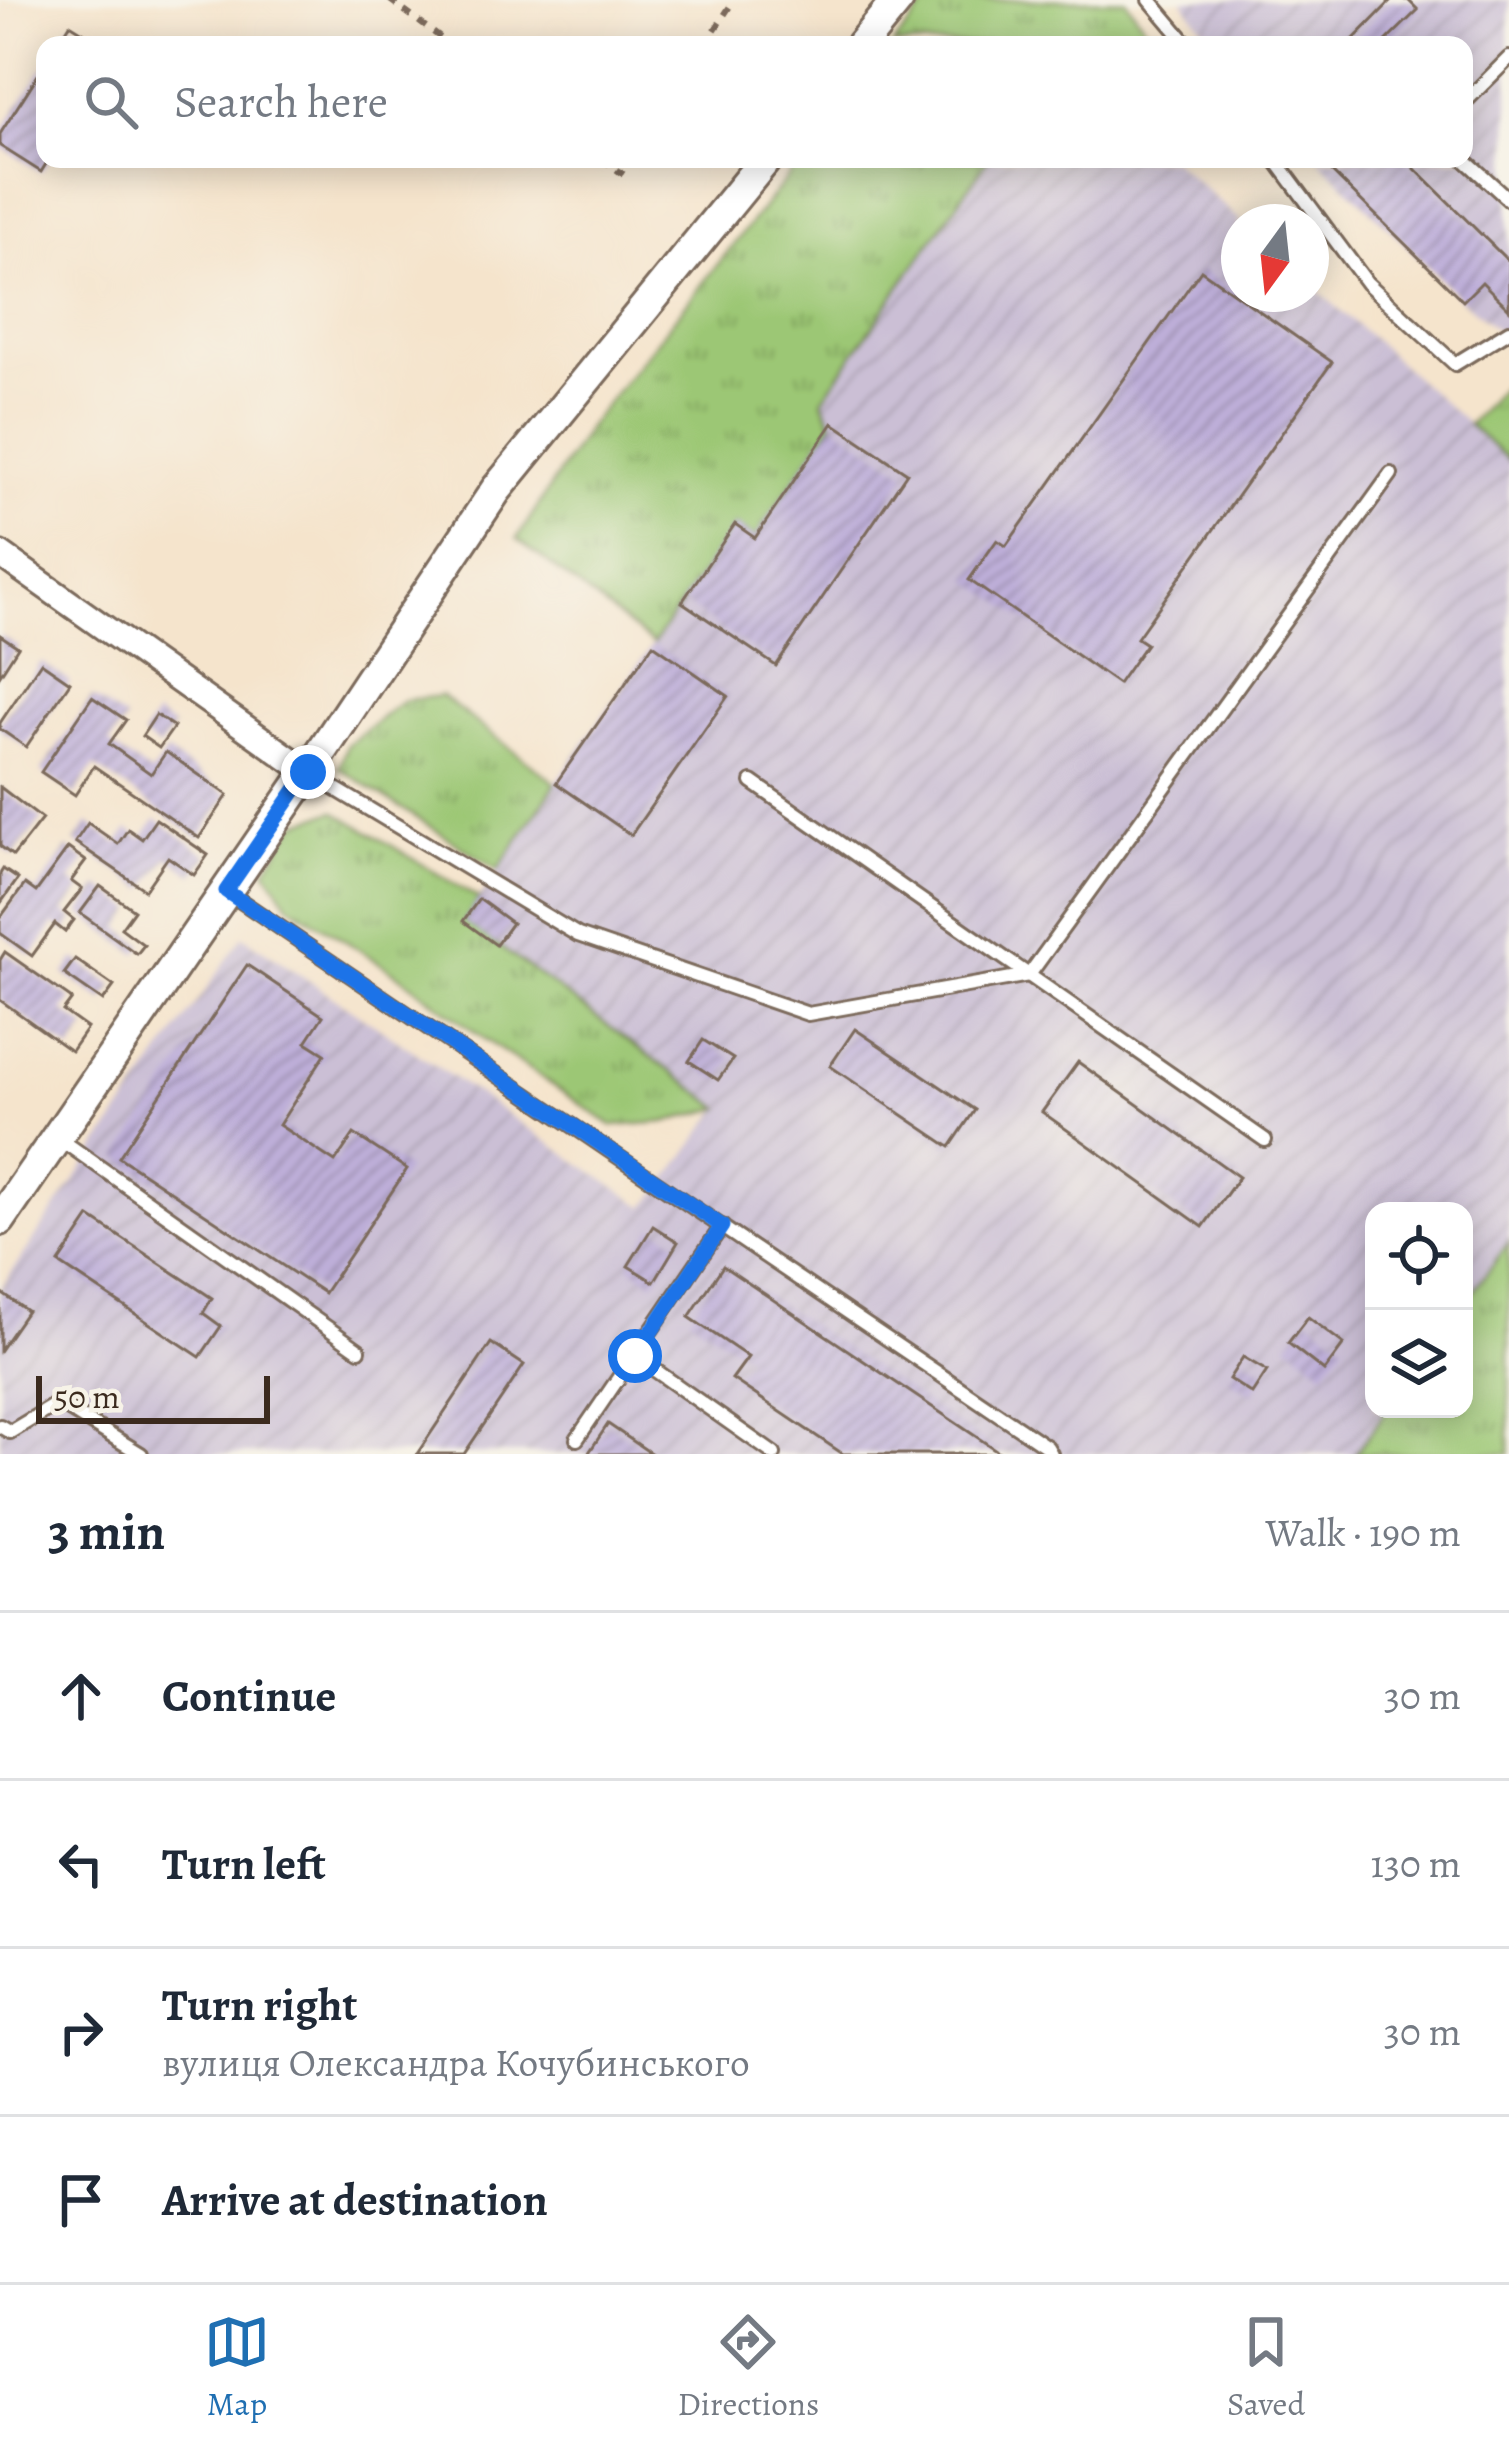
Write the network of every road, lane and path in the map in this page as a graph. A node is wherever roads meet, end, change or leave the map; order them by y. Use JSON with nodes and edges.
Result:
{"nodes":[{"id":1,"x":390,"y":0,"type":"edge"},
{"id":2,"x":734,"y":0,"type":"edge"},
{"id":3,"x":898,"y":0,"type":"edge"},
{"id":4,"x":1150,"y":0,"type":"edge"},
{"id":5,"x":438,"y":36,"type":"edge"},
{"id":6,"x":711,"y":36,"type":"edge"},
{"id":7,"x":868,"y":36,"type":"edge"},
{"id":8,"x":1180,"y":36,"type":"edge"},
{"id":9,"x":1509,"y":58,"type":"edge"},
{"id":10,"x":1473,"y":94,"type":"edge"},
{"id":11,"x":1473,"y":167,"type":"edge"},
{"id":12,"x":759,"y":168,"type":"edge"},
{"id":13,"x":1282,"y":168,"type":"edge"},
{"id":14,"x":1509,"y":200,"type":"edge"},
{"id":15,"x":1509,"y":331,"type":"edge"},
{"id":16,"x":1391,"y":474,"type":"dead end"},
{"id":17,"x":0,"y":554,"type":"edge"},
{"id":18,"x":308,"y":772,"type":"junction"},
{"id":19,"x":752,"y":782,"type":"dead end"},
{"id":20,"x":226,"y":891,"type":"junction"},
{"id":21,"x":1029,"y":975,"type":"junction"},
{"id":22,"x":57,"y":1137,"type":"junction"},
{"id":23,"x":1265,"y":1140,"type":"dead end"},
{"id":24,"x":0,"y":1220,"type":"edge"},
{"id":25,"x":722,"y":1226,"type":"junction"},
{"id":26,"x":359,"y":1350,"type":"dead end"},
{"id":27,"x":635,"y":1356,"type":"junction"},
{"id":28,"x":0,"y":1426,"type":"edge"},
{"id":29,"x":577,"y":1439,"type":"dead end"},
{"id":30,"x":141,"y":1454,"type":"edge"},
{"id":31,"x":775,"y":1454,"type":"edge"},
{"id":32,"x":1051,"y":1454,"type":"edge"}],
"edges":[{"from":1,"to":5,"type":"path"},
{"from":2,"to":6,"type":"path"},
{"from":3,"to":7,"type":"street"},
{"from":4,"to":8,"type":"lane"},
{"from":9,"to":10,"type":"lane"},
{"from":11,"to":14,"type":"lane"},
{"from":12,"to":18,"type":"street"},
{"from":13,"to":15,"type":"lane"},
{"from":16,"to":21,"type":"lane"},
{"from":17,"to":18,"type":"street"},
{"from":18,"to":20,"type":"street"},
{"from":18,"to":21,"type":"lane"},
{"from":19,"to":21,"type":"lane"},
{"from":20,"to":22,"type":"street"},
{"from":20,"to":25,"type":"lane"},
{"from":21,"to":23,"type":"lane"},
{"from":22,"to":24,"type":"street"},
{"from":22,"to":26,"type":"lane"},
{"from":25,"to":27,"type":"lane"},
{"from":25,"to":32,"type":"lane"},
{"from":27,"to":29,"type":"lane"},
{"from":27,"to":31,"type":"lane"},
{"from":28,"to":30,"type":"lane"}]}
